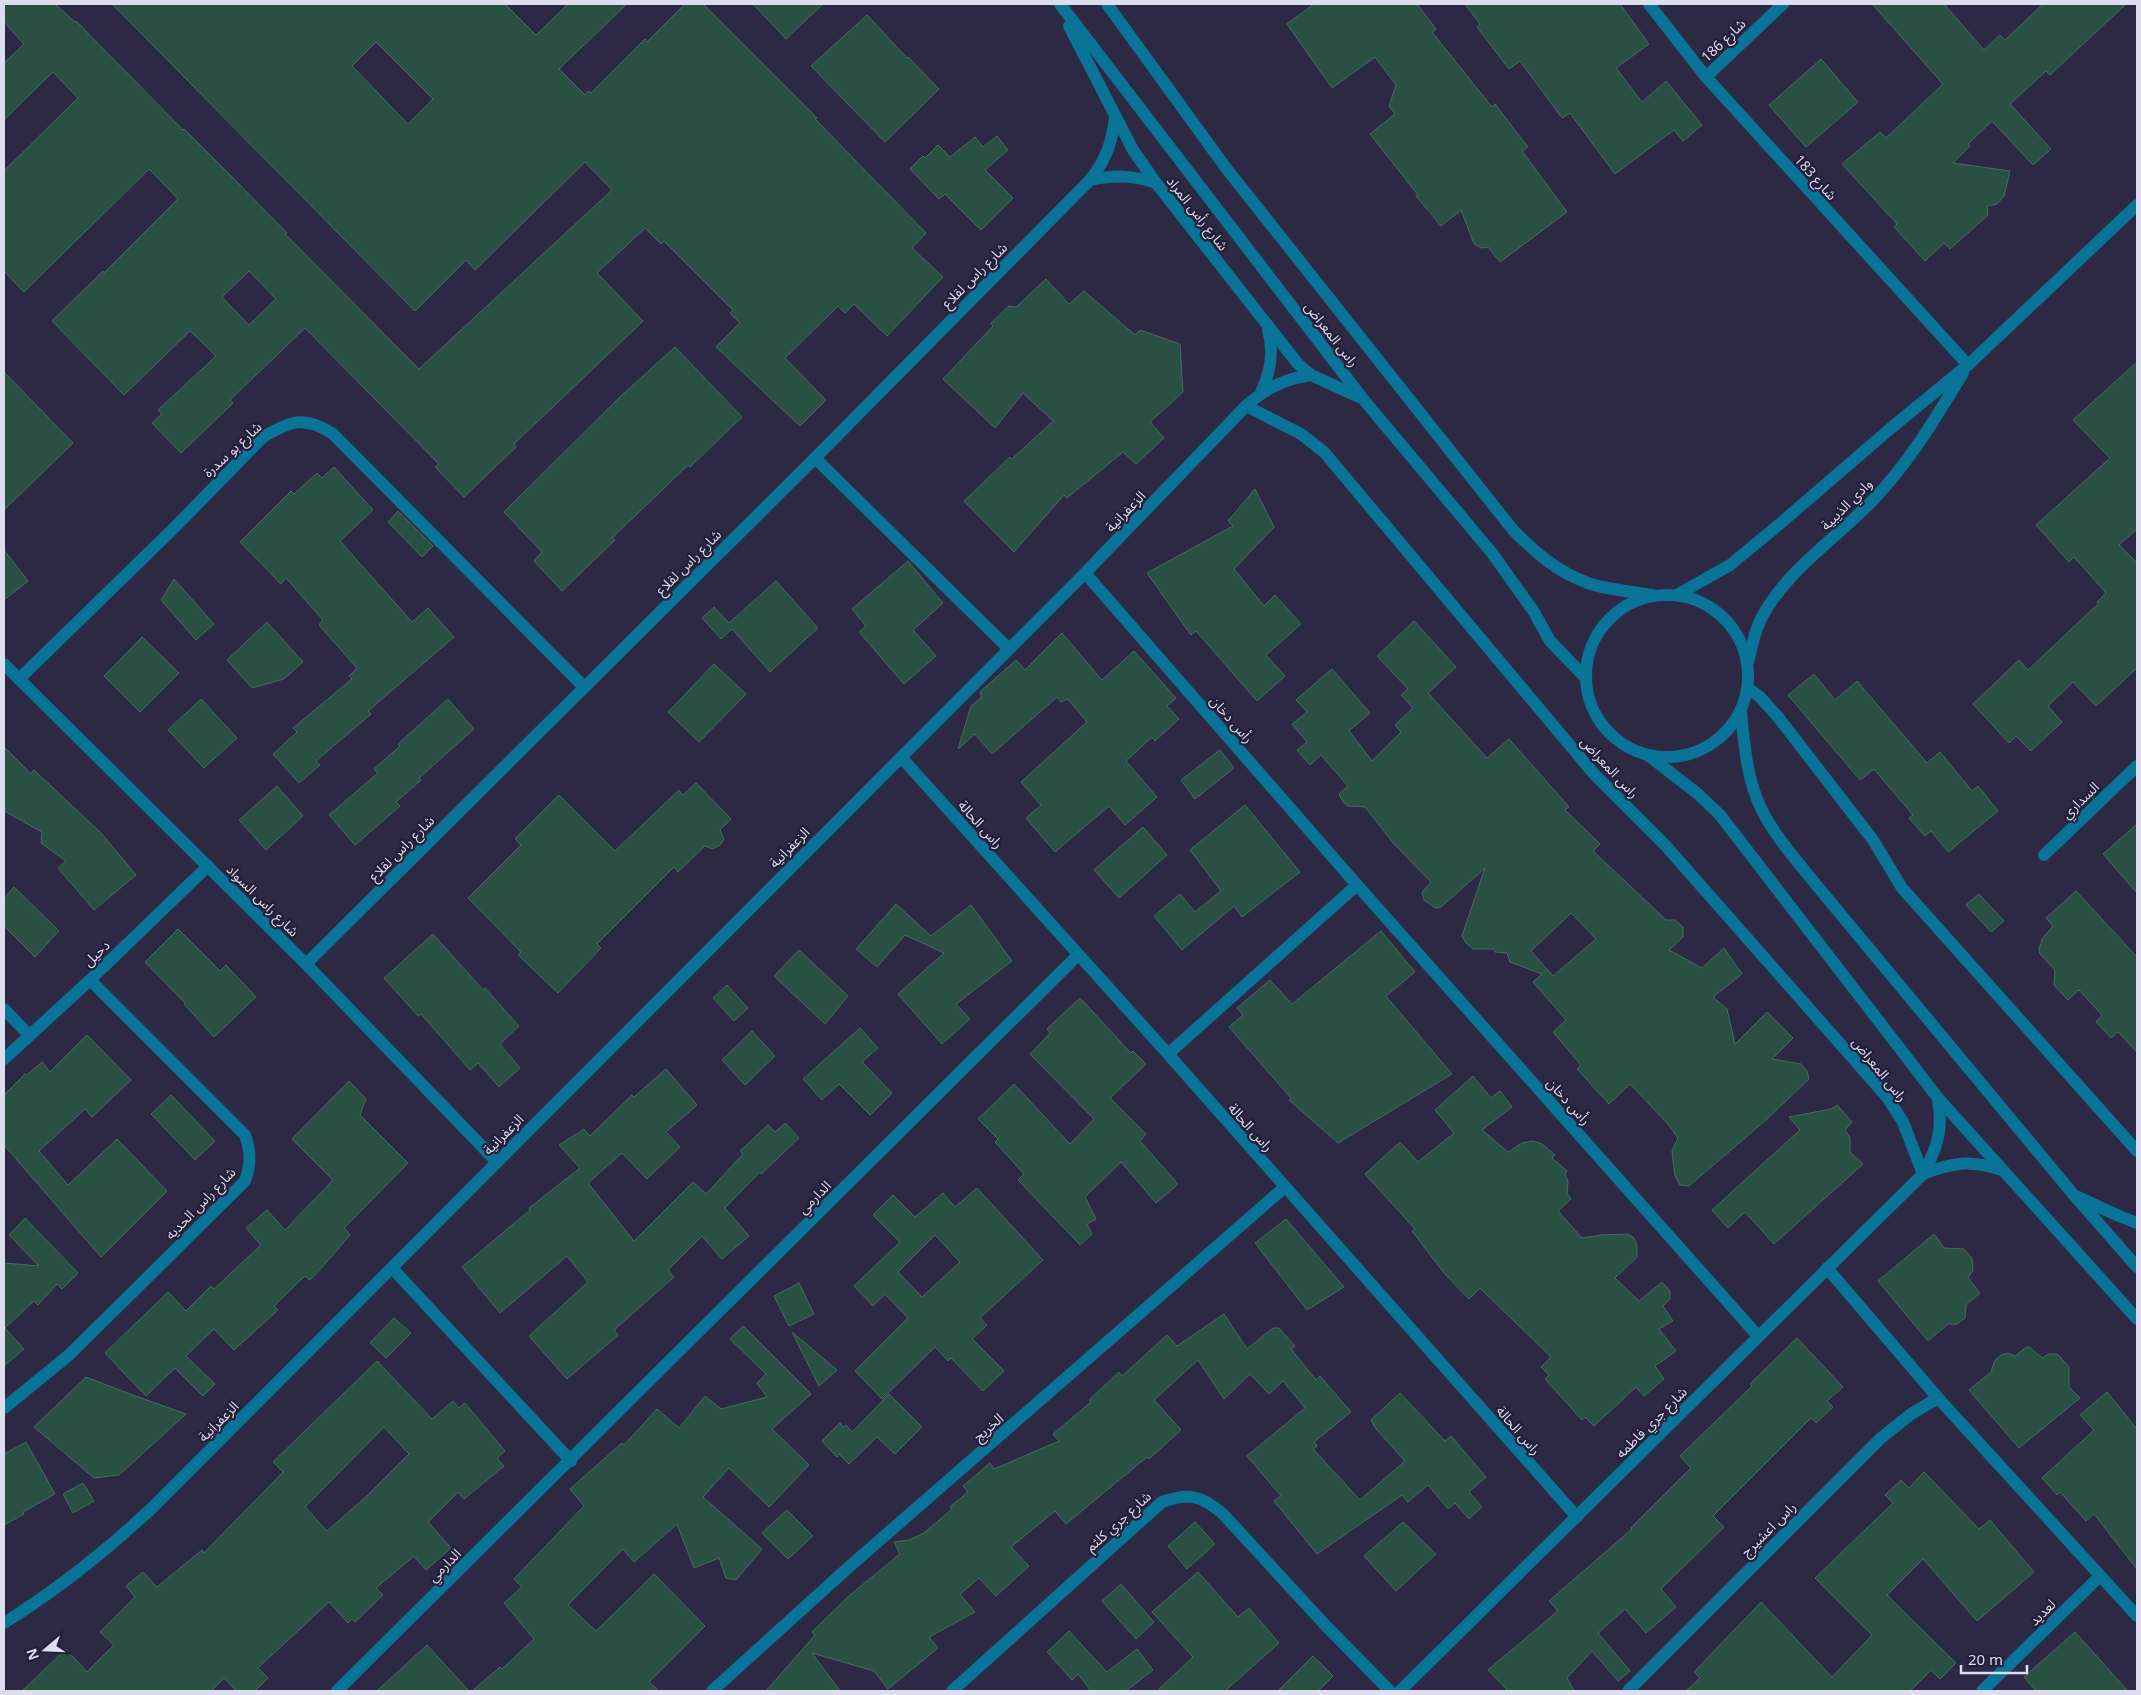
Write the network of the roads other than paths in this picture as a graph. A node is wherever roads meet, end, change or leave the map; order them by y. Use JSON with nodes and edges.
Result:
{"nodes":[{"id":1,"x":1059,"y":4,"type":"edge"},
{"id":2,"x":1107,"y":4,"type":"edge"},
{"id":3,"x":1649,"y":4,"type":"edge"},
{"id":4,"x":1783,"y":4,"type":"edge"},
{"id":5,"x":1706,"y":77,"type":"junction"},
{"id":6,"x":1114,"y":118,"type":"junction"},
{"id":7,"x":1090,"y":180,"type":"junction"},
{"id":8,"x":1156,"y":183,"type":"junction"},
{"id":9,"x":2137,"y":205,"type":"edge"},
{"id":10,"x":1266,"y":324,"type":"junction"},
{"id":11,"x":1968,"y":365,"type":"junction"},
{"id":12,"x":1310,"y":375,"type":"junction"},
{"id":13,"x":1261,"y":392,"type":"junction"},
{"id":14,"x":1363,"y":399,"type":"junction"},
{"id":15,"x":1246,"y":406,"type":"junction"},
{"id":16,"x":815,"y":458,"type":"junction"},
{"id":17,"x":1085,"y":573,"type":"junction"},
{"id":18,"x":1652,"y":595,"type":"junction"},
{"id":19,"x":1677,"y":595,"type":"junction"},
{"id":20,"x":1009,"y":649,"type":"junction"},
{"id":21,"x":1748,"y":662,"type":"junction"},
{"id":22,"x":4,"y":664,"type":"edge"},
{"id":23,"x":1585,"y":678,"type":"junction"},
{"id":24,"x":19,"y":679,"type":"junction"},
{"id":25,"x":584,"y":688,"type":"junction"},
{"id":26,"x":1748,"y":688,"type":"junction"},
{"id":27,"x":1741,"y":712,"type":"junction"},
{"id":28,"x":1649,"y":756,"type":"junction"},
{"id":29,"x":901,"y":757,"type":"junction"},
{"id":30,"x":2137,"y":766,"type":"edge"},
{"id":31,"x":2044,"y":855,"type":"dead end"},
{"id":32,"x":208,"y":866,"type":"junction"},
{"id":33,"x":1357,"y":885,"type":"junction"},
{"id":34,"x":1078,"y":955,"type":"junction"},
{"id":35,"x":306,"y":964,"type":"junction"},
{"id":36,"x":90,"y":980,"type":"junction"},
{"id":37,"x":4,"y":1009,"type":"edge"},
{"id":38,"x":29,"y":1035,"type":"junction"},
{"id":39,"x":1168,"y":1054,"type":"junction"},
{"id":40,"x":4,"y":1059,"type":"edge"},
{"id":41,"x":1938,"y":1098,"type":"junction"},
{"id":42,"x":2137,"y":1151,"type":"edge"},
{"id":43,"x":496,"y":1161,"type":"junction"},
{"id":44,"x":2004,"y":1170,"type":"junction"},
{"id":45,"x":1923,"y":1174,"type":"junction"},
{"id":46,"x":1285,"y":1187,"type":"junction"},
{"id":47,"x":2072,"y":1194,"type":"junction"},
{"id":48,"x":2137,"y":1222,"type":"edge"},
{"id":49,"x":2137,"y":1267,"type":"edge"},
{"id":50,"x":392,"y":1268,"type":"junction"},
{"id":51,"x":1827,"y":1268,"type":"junction"},
{"id":52,"x":2137,"y":1319,"type":"edge"},
{"id":53,"x":1758,"y":1336,"type":"junction"},
{"id":54,"x":1938,"y":1398,"type":"junction"},
{"id":55,"x":4,"y":1408,"type":"edge"},
{"id":56,"x":571,"y":1460,"type":"junction"},
{"id":57,"x":1577,"y":1517,"type":"junction"},
{"id":58,"x":2100,"y":1576,"type":"junction"},
{"id":59,"x":2137,"y":1616,"type":"edge"},
{"id":60,"x":4,"y":1623,"type":"edge"},
{"id":61,"x":338,"y":1691,"type":"edge"},
{"id":62,"x":712,"y":1691,"type":"edge"},
{"id":63,"x":952,"y":1691,"type":"edge"},
{"id":64,"x":1390,"y":1691,"type":"edge"},
{"id":65,"x":1400,"y":1691,"type":"edge"},
{"id":66,"x":1628,"y":1691,"type":"edge"},
{"id":67,"x":1982,"y":1691,"type":"edge"}],
"edges":[{"from":1,"to":6,"type":"street","name":"شارع رأس المراد"},
{"from":1,"to":14,"type":"street","name":"راس المعراض"},
{"from":2,"to":18,"type":"street","name":"راس المعراض"},
{"from":3,"to":5,"type":"street","name":"شارع 183"},
{"from":4,"to":5,"type":"street","name":"شارع 186"},
{"from":5,"to":11,"type":"street","name":"شارع 183"},
{"from":6,"to":7,"type":"street","name":"شارع راس لقلاع"},
{"from":6,"to":8,"type":"street","name":"شارع رأس المراد"},
{"from":7,"to":8,"type":"street"},
{"from":7,"to":16,"type":"street","name":"شارع راس لقلاع"},
{"from":8,"to":10,"type":"street","name":"شارع رأس المراد"},
{"from":9,"to":11,"type":"street","name":"وادي الذيبية"},
{"from":10,"to":12,"type":"street","name":"شارع رأس المراد"},
{"from":10,"to":13,"type":"street","name":"الزعفرانية"},
{"from":11,"to":19,"type":"street","name":"وادي الذيبية"},
{"from":11,"to":21,"type":"street","name":"وادي الذيبية"},
{"from":12,"to":13,"type":"street","name":"الزعفرانية"},
{"from":12,"to":14,"type":"street","name":"شارع رأس المراد"},
{"from":13,"to":15,"type":"street","name":"الزعفرانية"},
{"from":14,"to":23,"type":"street","name":"راس المعراض"},
{"from":15,"to":17,"type":"street","name":"الزعفرانية"},
{"from":15,"to":45,"type":"street","name":"راس المعراض"},
{"from":16,"to":20,"type":"street"},
{"from":16,"to":25,"type":"street","name":"شارع راس لقلاع"},
{"from":17,"to":20,"type":"street","name":"الزعفرانية"},
{"from":17,"to":33,"type":"street","name":"رأس دخان"},
{"from":18,"to":19,"type":"street"},
{"from":18,"to":23,"type":"street"},
{"from":19,"to":21,"type":"street"},
{"from":20,"to":29,"type":"street","name":"الزعفرانية"},
{"from":21,"to":26,"type":"street"},
{"from":22,"to":24,"type":"street","name":"شارع راس السواد"},
{"from":23,"to":28,"type":"street"},
{"from":24,"to":25,"type":"street","name":"شارع بو سدرة"},
{"from":24,"to":32,"type":"street","name":"شارع راس السواد"},
{"from":25,"to":35,"type":"street","name":"شارع راس لقلاع"},
{"from":26,"to":27,"type":"street"},
{"from":26,"to":42,"type":"street"},
{"from":27,"to":28,"type":"street"},
{"from":27,"to":47,"type":"street"},
{"from":28,"to":41,"type":"street","name":"راس المعراض"},
{"from":29,"to":34,"type":"street","name":"راس الحالة"},
{"from":29,"to":43,"type":"street","name":"الزعفرانية"},
{"from":30,"to":31,"type":"street","name":"السداري"},
{"from":32,"to":35,"type":"street","name":"شارع راس السواد"},
{"from":32,"to":36,"type":"street","name":"دحيل"},
{"from":33,"to":39,"type":"street"},
{"from":33,"to":53,"type":"street","name":"رأس دخان"},
{"from":34,"to":39,"type":"street","name":"راس الحالة"},
{"from":34,"to":56,"type":"street","name":"الدارمي"},
{"from":35,"to":43,"type":"street","name":"شارع راس السواد"},
{"from":36,"to":38,"type":"street","name":"دحيل"},
{"from":36,"to":55,"type":"street","name":"شارع راس الحديه"},
{"from":37,"to":38,"type":"street"},
{"from":38,"to":40,"type":"street","name":"دحيل"},
{"from":39,"to":46,"type":"street","name":"راس الحالة"},
{"from":41,"to":44,"type":"street","name":"راس المعراض"},
{"from":41,"to":45,"type":"street","name":"شارع جري فاطمه"},
{"from":43,"to":50,"type":"street","name":"الزعفرانية"},
{"from":44,"to":45,"type":"street","name":"شارع جري فاطمه"},
{"from":44,"to":52,"type":"street","name":"راس المعراض"},
{"from":45,"to":51,"type":"street","name":"شارع جري فاطمه"},
{"from":46,"to":57,"type":"street","name":"راس الحالة"},
{"from":46,"to":62,"type":"street","name":"الخريج"},
{"from":47,"to":48,"type":"street"},
{"from":47,"to":49,"type":"street"},
{"from":50,"to":56,"type":"street"},
{"from":50,"to":60,"type":"street","name":"الزعفرانية"},
{"from":51,"to":53,"type":"street","name":"شارع جري فاطمه"},
{"from":51,"to":54,"type":"street"},
{"from":53,"to":57,"type":"street","name":"شارع جري فاطمه"},
{"from":54,"to":58,"type":"street"},
{"from":54,"to":66,"type":"street","name":"راس اعشيرج"},
{"from":56,"to":61,"type":"street","name":"الدارمي"},
{"from":57,"to":65,"type":"street","name":"شارع جري فاطمه"},
{"from":58,"to":59,"type":"street"},
{"from":58,"to":67,"type":"street","name":"لعديد"},
{"from":63,"to":64,"type":"street","name":"شارع جري كلثم"}]}
